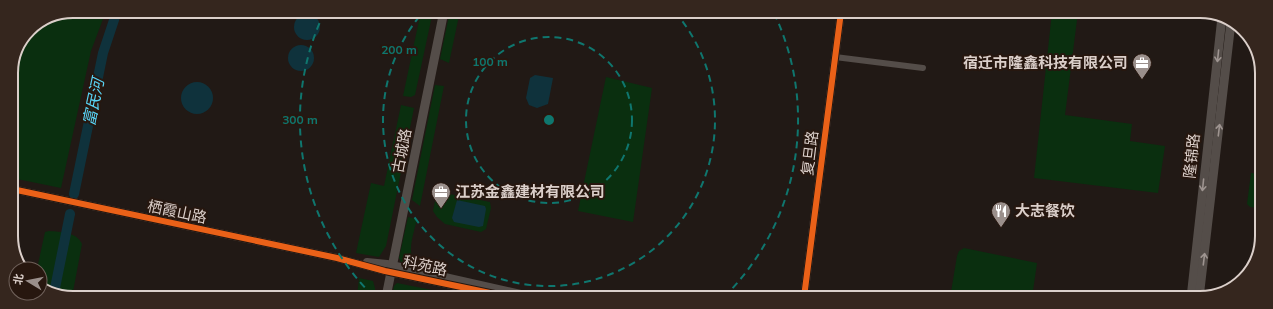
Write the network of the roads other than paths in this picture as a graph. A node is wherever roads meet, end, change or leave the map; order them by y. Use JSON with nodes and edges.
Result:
{"nodes":[{"id":1,"x":437,"y":18,"type":"edge"},
{"id":2,"x":443,"y":18,"type":"edge"},
{"id":3,"x":840,"y":18,"type":"edge"},
{"id":4,"x":1221,"y":22,"type":"edge"},
{"id":5,"x":1230,"y":27,"type":"edge"},
{"id":6,"x":835,"y":57,"type":"junction"},
{"id":7,"x":923,"y":68,"type":"dead end"},
{"id":8,"x":18,"y":190,"type":"edge"},
{"id":9,"x":337,"y":258,"type":"joint"},
{"id":10,"x":389,"y":268,"type":"junction"},
{"id":11,"x":382,"y":291,"type":"edge"},
{"id":12,"x":387,"y":291,"type":"edge"},
{"id":13,"x":484,"y":291,"type":"edge"},
{"id":14,"x":504,"y":291,"type":"edge"},
{"id":15,"x":805,"y":291,"type":"edge"},
{"id":16,"x":1192,"y":291,"type":"edge"},
{"id":17,"x":1200,"y":291,"type":"edge"}],
"edges":[{"from":1,"to":10,"type":"main road","name":"古城路"},
{"from":2,"to":10,"type":"main road","name":"古城路"},
{"from":3,"to":6,"type":"street","name":"复旦路"},
{"from":4,"to":16,"type":"main road","name":"隆锦路","one_way":true},
{"from":17,"to":5,"type":"main road","name":"隆锦路","one_way":true},
{"from":6,"to":7,"type":"street"},
{"from":6,"to":15,"type":"street","name":"复旦路"},
{"from":8,"to":9,"type":"street","name":"栖霞山路"},
{"from":9,"to":10,"type":"street","name":"科苑路"},
{"from":10,"to":11,"type":"main road","name":"古城路"},
{"from":10,"to":12,"type":"main road","name":"古城路"},
{"from":10,"to":13,"type":"street","name":"科苑路"},
{"from":10,"to":14,"type":"street","name":"科苑路"}]}
